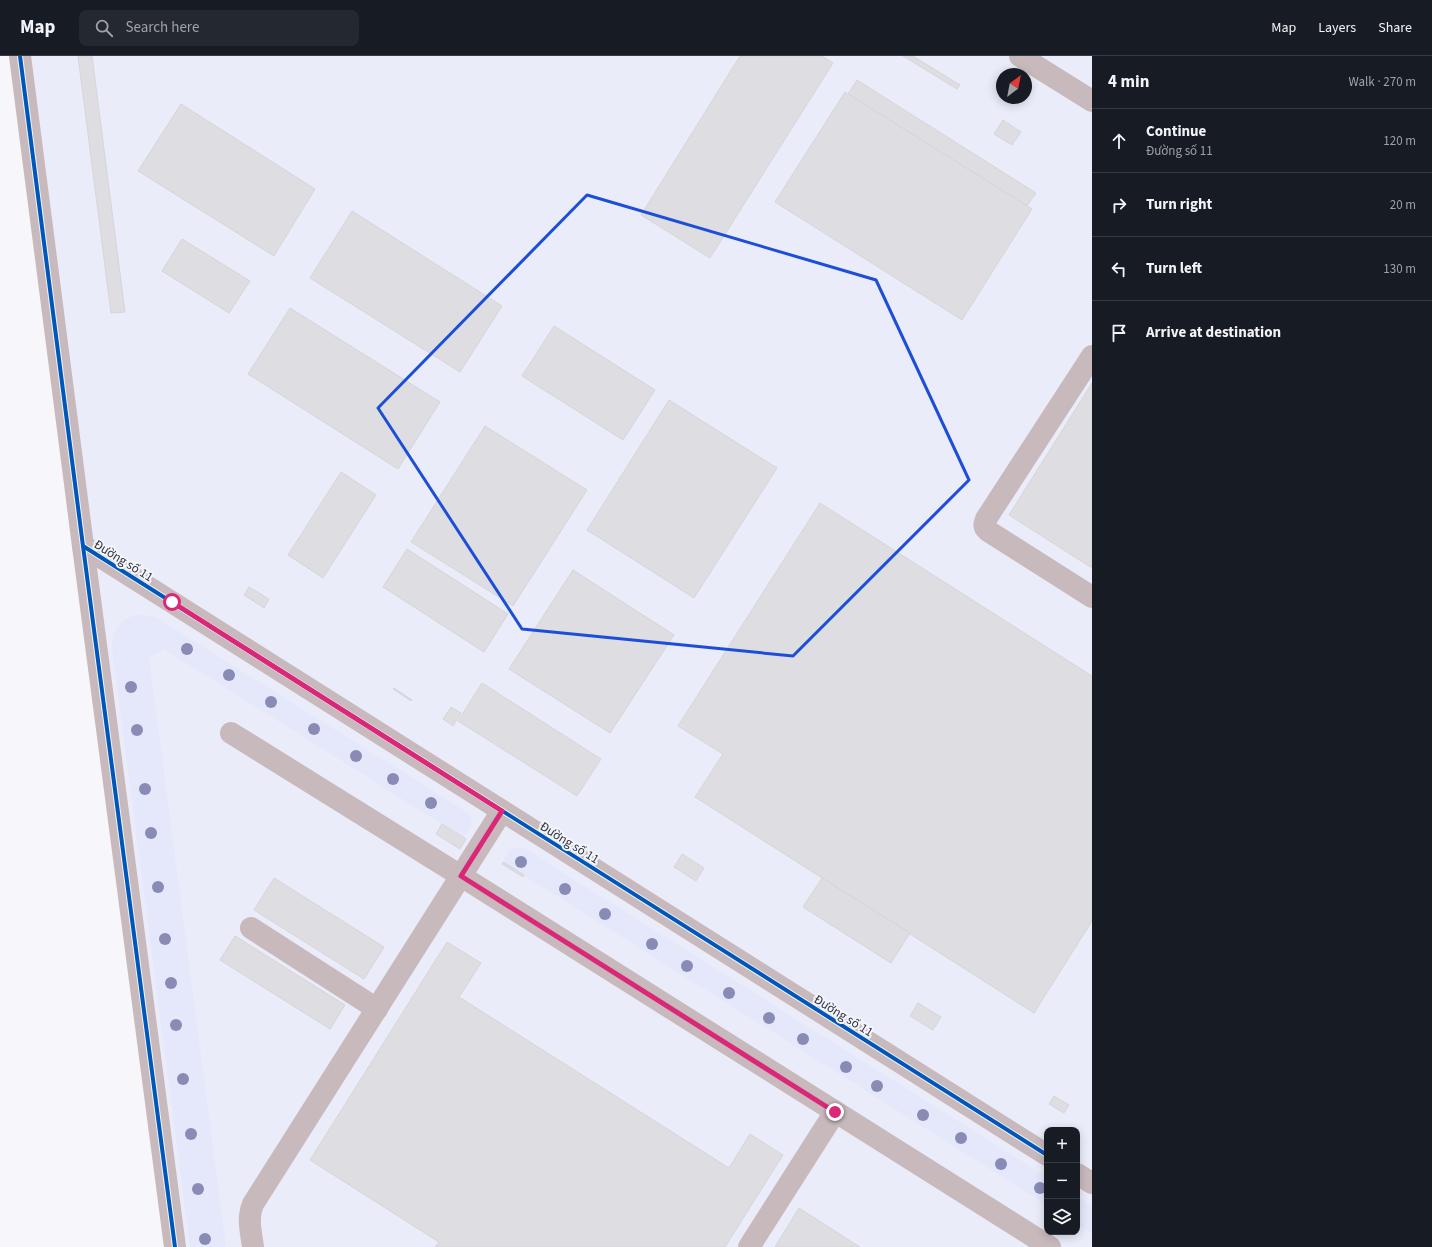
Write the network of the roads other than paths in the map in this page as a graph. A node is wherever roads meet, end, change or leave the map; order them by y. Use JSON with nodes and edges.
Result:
{"nodes":[{"id":1,"x":20,"y":56,"type":"edge"},
{"id":2,"x":1020,"y":56,"type":"edge"},
{"id":3,"x":1092,"y":101,"type":"edge"},
{"id":4,"x":1092,"y":356,"type":"edge"},
{"id":5,"x":83,"y":546,"type":"junction"},
{"id":6,"x":1092,"y":597,"type":"edge"},
{"id":7,"x":231,"y":732,"type":"dead end"},
{"id":8,"x":502,"y":811,"type":"junction"},
{"id":9,"x":461,"y":876,"type":"junction"},
{"id":10,"x":251,"y":928,"type":"dead end"},
{"id":11,"x":377,"y":1008,"type":"junction"},
{"id":12,"x":835,"y":1112,"type":"junction"},
{"id":13,"x":1044,"y":1153,"type":"edge"},
{"id":14,"x":1080,"y":1176,"type":"edge"},
{"id":15,"x":1092,"y":1183,"type":"edge"},
{"id":16,"x":175,"y":1247,"type":"edge"},
{"id":17,"x":253,"y":1247,"type":"edge"},
{"id":18,"x":749,"y":1247,"type":"edge"},
{"id":19,"x":1050,"y":1247,"type":"edge"}],
"edges":[{"from":1,"to":5,"type":"street"},
{"from":2,"to":3,"type":"street"},
{"from":4,"to":6,"type":"street"},
{"from":5,"to":8,"type":"street","name":"Đường số 11"},
{"from":5,"to":16,"type":"street"},
{"from":7,"to":9,"type":"street"},
{"from":8,"to":9,"type":"street"},
{"from":8,"to":13,"type":"street","name":"Đường số 11"},
{"from":9,"to":11,"type":"street"},
{"from":9,"to":12,"type":"street"},
{"from":10,"to":11,"type":"street"},
{"from":11,"to":17,"type":"street"},
{"from":12,"to":18,"type":"street"},
{"from":12,"to":19,"type":"street"},
{"from":14,"to":15,"type":"street"}]}
